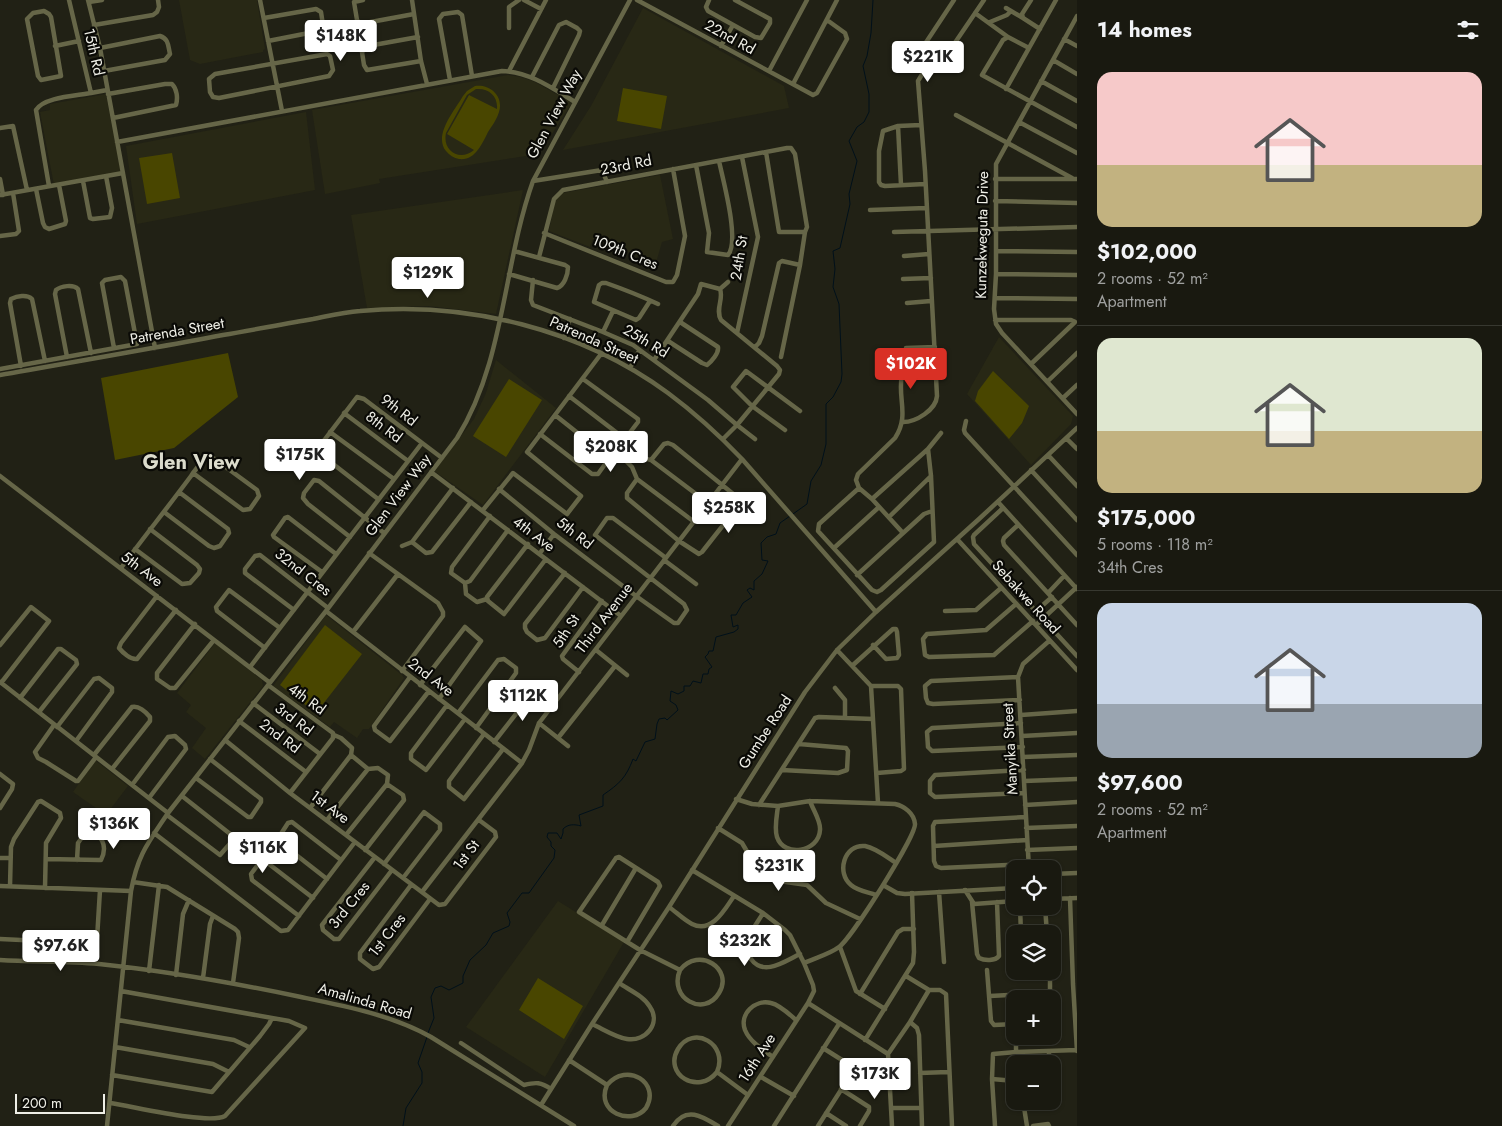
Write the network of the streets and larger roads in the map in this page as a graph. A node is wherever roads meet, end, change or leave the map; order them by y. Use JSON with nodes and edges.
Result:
{"nodes":[{"id":1,"x":69,"y":0,"type":"edge"},
{"id":2,"x":102,"y":0,"type":"edge"},
{"id":3,"x":158,"y":0,"type":"edge"},
{"id":4,"x":260,"y":0,"type":"edge"},
{"id":5,"x":364,"y":0,"type":"edge"},
{"id":6,"x":412,"y":0,"type":"edge"},
{"id":7,"x":518,"y":0,"type":"edge"},
{"id":8,"x":524,"y":0,"type":"edge"},
{"id":9,"x":546,"y":0,"type":"edge"},
{"id":10,"x":630,"y":0,"type":"edge"},
{"id":11,"x":709,"y":0,"type":"edge"},
{"id":12,"x":735,"y":0,"type":"edge"},
{"id":13,"x":807,"y":0,"type":"edge"},
{"id":14,"x":837,"y":0,"type":"edge"},
{"id":15,"x":954,"y":0,"type":"edge"},
{"id":16,"x":984,"y":0,"type":"edge"},
{"id":17,"x":1031,"y":0,"type":"edge"},
{"id":18,"x":1056,"y":0,"type":"edge"},
{"id":19,"x":88,"y":1,"type":"edge"},
{"id":20,"x":640,"y":1,"type":"edge"},
{"id":21,"x":1006,"y":8,"type":"dead end"},
{"id":22,"x":541,"y":9,"type":"junction"},
{"id":23,"x":1011,"y":11,"type":"junction"},
{"id":24,"x":975,"y":13,"type":"junction"},
{"id":25,"x":414,"y":14,"type":"junction"},
{"id":26,"x":264,"y":18,"type":"junction"},
{"id":27,"x":1023,"y":18,"type":"junction"},
{"id":28,"x":1076,"y":19,"type":"edge"},
{"id":29,"x":827,"y":20,"type":"junction"},
{"id":30,"x":990,"y":22,"type":"junction"},
{"id":31,"x":94,"y":25,"type":"junction"},
{"id":32,"x":733,"y":26,"type":"junction"},
{"id":33,"x":509,"y":28,"type":"dead end"},
{"id":34,"x":1040,"y":29,"type":"junction"},
{"id":35,"x":418,"y":37,"type":"junction"},
{"id":36,"x":1008,"y":37,"type":"junction"},
{"id":37,"x":1064,"y":39,"type":"junction"},
{"id":38,"x":79,"y":41,"type":"junction"},
{"id":39,"x":268,"y":41,"type":"junction"},
{"id":40,"x":54,"y":46,"type":"junction"},
{"id":41,"x":721,"y":46,"type":"junction"},
{"id":42,"x":1077,"y":46,"type":"edge"},
{"id":43,"x":100,"y":48,"type":"junction"},
{"id":44,"x":1029,"y":48,"type":"junction"},
{"id":45,"x":421,"y":60,"type":"junction"},
{"id":46,"x":1053,"y":60,"type":"junction"},
{"id":47,"x":929,"y":63,"type":"junction"},
{"id":48,"x":273,"y":64,"type":"junction"},
{"id":49,"x":104,"y":71,"type":"junction"},
{"id":50,"x":509,"y":71,"type":"junction"},
{"id":51,"x":769,"y":71,"type":"junction"},
{"id":52,"x":1077,"y":74,"type":"edge"},
{"id":53,"x":472,"y":76,"type":"junction"},
{"id":54,"x":532,"y":77,"type":"junction"},
{"id":55,"x":450,"y":80,"type":"junction"},
{"id":56,"x":1041,"y":81,"type":"junction"},
{"id":57,"x":427,"y":84,"type":"junction"},
{"id":58,"x":793,"y":84,"type":"junction"},
{"id":59,"x":277,"y":88,"type":"junction"},
{"id":60,"x":553,"y":88,"type":"junction"},
{"id":61,"x":1006,"y":89,"type":"junction"},
{"id":62,"x":108,"y":92,"type":"junction"},
{"id":63,"x":91,"y":93,"type":"junction"},
{"id":64,"x":1077,"y":101,"type":"edge"},
{"id":65,"x":575,"y":102,"type":"junction"},
{"id":66,"x":1030,"y":102,"type":"junction"},
{"id":67,"x":282,"y":111,"type":"junction"},
{"id":68,"x":956,"y":115,"type":"dead end"},
{"id":69,"x":113,"y":118,"type":"junction"},
{"id":70,"x":1018,"y":122,"type":"junction"},
{"id":71,"x":921,"y":125,"type":"junction"},
{"id":72,"x":898,"y":126,"type":"junction"},
{"id":73,"x":1077,"y":127,"type":"edge"},
{"id":74,"x":0,"y":128,"type":"edge"},
{"id":75,"x":118,"y":142,"type":"junction"},
{"id":76,"x":1007,"y":142,"type":"junction"},
{"id":77,"x":766,"y":152,"type":"junction"},
{"id":78,"x":1077,"y":153,"type":"edge"},
{"id":79,"x":742,"y":157,"type":"junction"},
{"id":80,"x":719,"y":161,"type":"junction"},
{"id":81,"x":696,"y":165,"type":"junction"},
{"id":82,"x":674,"y":169,"type":"junction"},
{"id":83,"x":123,"y":173,"type":"junction"},
{"id":84,"x":106,"y":176,"type":"junction"},
{"id":85,"x":1074,"y":178,"type":"edge"},
{"id":86,"x":0,"y":179,"type":"edge"},
{"id":87,"x":995,"y":179,"type":"junction"},
{"id":88,"x":83,"y":180,"type":"junction"},
{"id":89,"x":533,"y":182,"type":"junction"},
{"id":90,"x":606,"y":182,"type":"junction"},
{"id":91,"x":925,"y":184,"type":"junction"},
{"id":92,"x":59,"y":185,"type":"junction"},
{"id":93,"x":901,"y":185,"type":"junction"},
{"id":94,"x":49,"y":186,"type":"junction"},
{"id":95,"x":36,"y":189,"type":"junction"},
{"id":96,"x":27,"y":190,"type":"junction"},
{"id":97,"x":13,"y":193,"type":"junction"},
{"id":98,"x":2,"y":195,"type":"edge"},
{"id":99,"x":995,"y":201,"type":"junction"},
{"id":100,"x":1077,"y":203,"type":"edge"},
{"id":101,"x":926,"y":208,"type":"junction"},
{"id":102,"x":870,"y":210,"type":"dead end"},
{"id":103,"x":1077,"y":227,"type":"edge"},
{"id":104,"x":995,"y":228,"type":"junction"},
{"id":105,"x":928,"y":231,"type":"junction"},
{"id":106,"x":805,"y":232,"type":"junction"},
{"id":107,"x":894,"y":232,"type":"dead end"},
{"id":108,"x":544,"y":233,"type":"junction"},
{"id":109,"x":0,"y":236,"type":"edge"},
{"id":110,"x":514,"y":251,"type":"junction"},
{"id":111,"x":996,"y":251,"type":"junction"},
{"id":112,"x":1077,"y":252,"type":"edge"},
{"id":113,"x":929,"y":254,"type":"junction"},
{"id":114,"x":904,"y":256,"type":"dead end"},
{"id":115,"x":539,"y":257,"type":"junction"},
{"id":116,"x":800,"y":265,"type":"junction"},
{"id":117,"x":509,"y":274,"type":"junction"},
{"id":118,"x":996,"y":274,"type":"junction"},
{"id":119,"x":1077,"y":275,"type":"edge"},
{"id":120,"x":931,"y":278,"type":"junction"},
{"id":121,"x":903,"y":279,"type":"dead end"},
{"id":122,"x":533,"y":280,"type":"junction"},
{"id":123,"x":728,"y":282,"type":"dead end"},
{"id":124,"x":720,"y":289,"type":"junction"},
{"id":125,"x":994,"y":298,"type":"junction"},
{"id":126,"x":1077,"y":299,"type":"edge"},
{"id":127,"x":650,"y":300,"type":"junction"},
{"id":128,"x":931,"y":301,"type":"junction"},
{"id":129,"x":907,"y":303,"type":"dead end"},
{"id":130,"x":658,"y":304,"type":"dead end"},
{"id":131,"x":613,"y":310,"type":"junction"},
{"id":132,"x":570,"y":319,"type":"junction"},
{"id":133,"x":499,"y":320,"type":"junction"},
{"id":134,"x":995,"y":320,"type":"junction"},
{"id":135,"x":680,"y":322,"type":"junction"},
{"id":136,"x":1076,"y":322,"type":"edge"},
{"id":137,"x":603,"y":332,"type":"junction"},
{"id":138,"x":737,"y":333,"type":"junction"},
{"id":139,"x":564,"y":338,"type":"junction"},
{"id":140,"x":668,"y":341,"type":"junction"},
{"id":141,"x":755,"y":347,"type":"junction"},
{"id":142,"x":935,"y":347,"type":"junction"},
{"id":143,"x":114,"y":348,"type":"junction"},
{"id":144,"x":155,"y":348,"type":"junction"},
{"id":145,"x":906,"y":348,"type":"dead end"},
{"id":146,"x":640,"y":351,"type":"junction"},
{"id":147,"x":91,"y":353,"type":"junction"},
{"id":148,"x":1077,"y":353,"type":"edge"},
{"id":149,"x":601,"y":354,"type":"junction"},
{"id":150,"x":67,"y":357,"type":"junction"},
{"id":151,"x":781,"y":358,"type":"dead end"},
{"id":152,"x":654,"y":360,"type":"junction"},
{"id":153,"x":45,"y":361,"type":"junction"},
{"id":154,"x":1030,"y":364,"type":"junction"},
{"id":155,"x":21,"y":366,"type":"junction"},
{"id":156,"x":630,"y":368,"type":"junction"},
{"id":157,"x":0,"y":369,"type":"edge"},
{"id":158,"x":936,"y":372,"type":"junction"},
{"id":159,"x":0,"y":375,"type":"edge"},
{"id":160,"x":583,"y":379,"type":"junction"},
{"id":161,"x":1048,"y":381,"type":"junction"},
{"id":162,"x":1077,"y":385,"type":"edge"},
{"id":163,"x":767,"y":388,"type":"junction"},
{"id":164,"x":569,"y":396,"type":"junction"},
{"id":165,"x":1062,"y":398,"type":"junction"},
{"id":166,"x":752,"y":406,"type":"junction"},
{"id":167,"x":800,"y":411,"type":"dead end"},
{"id":168,"x":344,"y":413,"type":"junction"},
{"id":169,"x":1077,"y":414,"type":"edge"},
{"id":170,"x":554,"y":415,"type":"junction"},
{"id":171,"x":966,"y":421,"type":"dead end"},
{"id":172,"x":903,"y":422,"type":"junction"},
{"id":173,"x":737,"y":425,"type":"junction"},
{"id":174,"x":1077,"y":428,"type":"edge"},
{"id":175,"x":785,"y":430,"type":"dead end"},
{"id":176,"x":330,"y":432,"type":"junction"},
{"id":177,"x":941,"y":433,"type":"dead end"},
{"id":178,"x":540,"y":434,"type":"junction"},
{"id":179,"x":1066,"y":438,"type":"junction"},
{"id":180,"x":625,"y":439,"type":"junction"},
{"id":181,"x":723,"y":439,"type":"junction"},
{"id":182,"x":754,"y":439,"type":"dead end"},
{"id":183,"x":422,"y":444,"type":"junction"},
{"id":184,"x":1076,"y":445,"type":"edge"},
{"id":185,"x":928,"y":449,"type":"junction"},
{"id":186,"x":1048,"y":455,"type":"junction"},
{"id":187,"x":442,"y":458,"type":"junction"},
{"id":188,"x":742,"y":459,"type":"junction"},
{"id":189,"x":651,"y":460,"type":"junction"},
{"id":190,"x":408,"y":461,"type":"junction"},
{"id":191,"x":628,"y":462,"type":"junction"},
{"id":192,"x":1031,"y":470,"type":"junction"},
{"id":193,"x":431,"y":472,"type":"junction"},
{"id":194,"x":193,"y":474,"type":"junction"},
{"id":195,"x":0,"y":476,"type":"edge"},
{"id":196,"x":931,"y":476,"type":"junction"},
{"id":197,"x":394,"y":479,"type":"junction"},
{"id":198,"x":637,"y":479,"type":"junction"},
{"id":199,"x":722,"y":485,"type":"junction"},
{"id":200,"x":1014,"y":486,"type":"junction"},
{"id":201,"x":1077,"y":486,"type":"edge"},
{"id":202,"x":453,"y":488,"type":"junction"},
{"id":203,"x":859,"y":488,"type":"junction"},
{"id":204,"x":499,"y":489,"type":"junction"},
{"id":205,"x":179,"y":492,"type":"junction"},
{"id":206,"x":378,"y":499,"type":"junction"},
{"id":207,"x":872,"y":499,"type":"junction"},
{"id":208,"x":472,"y":502,"type":"junction"},
{"id":209,"x":998,"y":502,"type":"junction"},
{"id":210,"x":708,"y":503,"type":"junction"},
{"id":211,"x":879,"y":507,"type":"junction"},
{"id":212,"x":1003,"y":508,"type":"junction"},
{"id":213,"x":483,"y":510,"type":"junction"},
{"id":214,"x":932,"y":511,"type":"junction"},
{"id":215,"x":164,"y":512,"type":"junction"},
{"id":216,"x":490,"y":516,"type":"junction"},
{"id":217,"x":365,"y":517,"type":"junction"},
{"id":218,"x":889,"y":517,"type":"junction"},
{"id":219,"x":1077,"y":520,"type":"edge"},
{"id":220,"x":693,"y":521,"type":"junction"},
{"id":221,"x":1018,"y":525,"type":"junction"},
{"id":222,"x":150,"y":529,"type":"junction"},
{"id":223,"x":508,"y":530,"type":"junction"},
{"id":224,"x":384,"y":533,"type":"junction"},
{"id":225,"x":903,"y":533,"type":"junction"},
{"id":226,"x":554,"y":534,"type":"junction"},
{"id":227,"x":350,"y":536,"type":"junction"},
{"id":228,"x":956,"y":539,"type":"junction"},
{"id":229,"x":679,"y":541,"type":"junction"},
{"id":230,"x":412,"y":542,"type":"junction"},
{"id":231,"x":528,"y":544,"type":"junction"},
{"id":232,"x":402,"y":546,"type":"dead end"},
{"id":233,"x":834,"y":548,"type":"junction"},
{"id":234,"x":977,"y":548,"type":"junction"},
{"id":235,"x":136,"y":549,"type":"junction"},
{"id":236,"x":369,"y":553,"type":"junction"},
{"id":237,"x":540,"y":553,"type":"junction"},
{"id":238,"x":336,"y":554,"type":"junction"},
{"id":239,"x":971,"y":554,"type":"junction"},
{"id":240,"x":1077,"y":555,"type":"edge"},
{"id":241,"x":546,"y":559,"type":"junction"},
{"id":242,"x":665,"y":559,"type":"junction"},
{"id":243,"x":121,"y":568,"type":"junction"},
{"id":244,"x":905,"y":569,"type":"junction"},
{"id":245,"x":322,"y":572,"type":"junction"},
{"id":246,"x":565,"y":573,"type":"junction"},
{"id":247,"x":398,"y":574,"type":"junction"},
{"id":248,"x":857,"y":575,"type":"junction"},
{"id":249,"x":1064,"y":576,"type":"junction"},
{"id":250,"x":651,"y":578,"type":"junction"},
{"id":251,"x":915,"y":578,"type":"junction"},
{"id":252,"x":465,"y":584,"type":"junction"},
{"id":253,"x":696,"y":584,"type":"dead end"},
{"id":254,"x":584,"y":587,"type":"junction"},
{"id":255,"x":1001,"y":588,"type":"junction"},
{"id":256,"x":1077,"y":588,"type":"edge"},
{"id":257,"x":308,"y":592,"type":"junction"},
{"id":258,"x":1050,"y":595,"type":"junction"},
{"id":259,"x":157,"y":596,"type":"junction"},
{"id":260,"x":636,"y":596,"type":"junction"},
{"id":261,"x":487,"y":599,"type":"junction"},
{"id":262,"x":602,"y":602,"type":"junction"},
{"id":263,"x":1016,"y":604,"type":"junction"},
{"id":264,"x":1059,"y":605,"type":"junction"},
{"id":265,"x":327,"y":609,"type":"junction"},
{"id":266,"x":176,"y":610,"type":"junction"},
{"id":267,"x":294,"y":610,"type":"junction"},
{"id":268,"x":944,"y":611,"type":"dead end"},
{"id":269,"x":1036,"y":611,"type":"junction"},
{"id":270,"x":876,"y":612,"type":"junction"},
{"id":271,"x":620,"y":616,"type":"junction"},
{"id":272,"x":1043,"y":619,"type":"junction"},
{"id":273,"x":1034,"y":623,"type":"junction"},
{"id":274,"x":195,"y":624,"type":"junction"},
{"id":275,"x":1077,"y":625,"type":"edge"},
{"id":276,"x":280,"y":628,"type":"junction"},
{"id":277,"x":353,"y":632,"type":"junction"},
{"id":278,"x":214,"y":640,"type":"junction"},
{"id":279,"x":1049,"y":641,"type":"junction"},
{"id":280,"x":0,"y":645,"type":"edge"},
{"id":281,"x":873,"y":645,"type":"junction"},
{"id":282,"x":264,"y":648,"type":"junction"},
{"id":283,"x":596,"y":650,"type":"junction"},
{"id":284,"x":837,"y":650,"type":"junction"},
{"id":285,"x":1077,"y":656,"type":"edge"},
{"id":286,"x":853,"y":665,"type":"junction"},
{"id":287,"x":615,"y":666,"type":"junction"},
{"id":288,"x":250,"y":667,"type":"junction"},
{"id":289,"x":1077,"y":670,"type":"edge"},
{"id":290,"x":402,"y":671,"type":"junction"},
{"id":291,"x":578,"y":672,"type":"junction"},
{"id":292,"x":627,"y":675,"type":"dead end"},
{"id":293,"x":410,"y":677,"type":"junction"},
{"id":294,"x":1018,"y":677,"type":"junction"},
{"id":295,"x":0,"y":683,"type":"edge"},
{"id":296,"x":268,"y":684,"type":"junction"},
{"id":297,"x":420,"y":685,"type":"junction"},
{"id":298,"x":871,"y":686,"type":"junction"},
{"id":299,"x":835,"y":688,"type":"dead end"},
{"id":300,"x":428,"y":691,"type":"junction"},
{"id":301,"x":20,"y":698,"type":"junction"},
{"id":302,"x":439,"y":699,"type":"junction"},
{"id":303,"x":557,"y":699,"type":"junction"},
{"id":304,"x":1020,"y":700,"type":"junction"},
{"id":305,"x":254,"y":704,"type":"junction"},
{"id":306,"x":448,"y":705,"type":"junction"},
{"id":307,"x":1077,"y":711,"type":"edge"},
{"id":308,"x":39,"y":712,"type":"junction"},
{"id":309,"x":458,"y":713,"type":"junction"},
{"id":310,"x":1021,"y":715,"type":"junction"},
{"id":311,"x":845,"y":718,"type":"junction"},
{"id":312,"x":465,"y":719,"type":"junction"},
{"id":313,"x":873,"y":719,"type":"junction"},
{"id":314,"x":239,"y":721,"type":"junction"},
{"id":315,"x":539,"y":723,"type":"junction"},
{"id":316,"x":1022,"y":723,"type":"junction"},
{"id":317,"x":56,"y":726,"type":"junction"},
{"id":318,"x":476,"y":728,"type":"junction"},
{"id":319,"x":1077,"y":733,"type":"edge"},
{"id":320,"x":333,"y":734,"type":"junction"},
{"id":321,"x":484,"y":734,"type":"junction"},
{"id":322,"x":1022,"y":736,"type":"junction"},
{"id":323,"x":558,"y":738,"type":"junction"},
{"id":324,"x":225,"y":740,"type":"junction"},
{"id":325,"x":76,"y":742,"type":"junction"},
{"id":326,"x":494,"y":742,"type":"junction"},
{"id":327,"x":799,"y":744,"type":"junction"},
{"id":328,"x":568,"y":746,"type":"dead end"},
{"id":329,"x":1023,"y":746,"type":"junction"},
{"id":330,"x":503,"y":749,"type":"junction"},
{"id":331,"x":320,"y":754,"type":"junction"},
{"id":332,"x":351,"y":755,"type":"junction"},
{"id":333,"x":1077,"y":755,"type":"edge"},
{"id":334,"x":95,"y":756,"type":"junction"},
{"id":335,"x":1023,"y":757,"type":"junction"},
{"id":336,"x":210,"y":759,"type":"junction"},
{"id":337,"x":522,"y":763,"type":"junction"},
{"id":338,"x":112,"y":769,"type":"junction"},
{"id":339,"x":368,"y":769,"type":"junction"},
{"id":340,"x":782,"y":770,"type":"junction"},
{"id":341,"x":1024,"y":770,"type":"junction"},
{"id":342,"x":306,"y":772,"type":"junction"},
{"id":343,"x":877,"y":773,"type":"junction"},
{"id":344,"x":0,"y":774,"type":"edge"},
{"id":345,"x":196,"y":778,"type":"junction"},
{"id":346,"x":1077,"y":779,"type":"edge"},
{"id":347,"x":1024,"y":781,"type":"junction"},
{"id":348,"x":387,"y":784,"type":"junction"},
{"id":349,"x":132,"y":785,"type":"junction"},
{"id":350,"x":290,"y":793,"type":"junction"},
{"id":351,"x":1024,"y":793,"type":"junction"},
{"id":352,"x":182,"y":796,"type":"junction"},
{"id":353,"x":149,"y":798,"type":"junction"},
{"id":354,"x":736,"y":799,"type":"junction"},
{"id":355,"x":810,"y":801,"type":"junction"},
{"id":356,"x":1077,"y":802,"type":"edge"},
{"id":357,"x":878,"y":803,"type":"junction"},
{"id":358,"x":760,"y":805,"type":"junction"},
{"id":359,"x":1025,"y":805,"type":"junction"},
{"id":360,"x":778,"y":806,"type":"junction"},
{"id":361,"x":0,"y":808,"type":"edge"},
{"id":362,"x":310,"y":808,"type":"junction"},
{"id":363,"x":168,"y":814,"type":"junction"},
{"id":364,"x":1026,"y":817,"type":"junction"},
{"id":365,"x":327,"y":820,"type":"junction"},
{"id":366,"x":480,"y":820,"type":"junction"},
{"id":367,"x":1077,"y":826,"type":"edge"},
{"id":368,"x":718,"y":828,"type":"junction"},
{"id":369,"x":1026,"y":828,"type":"junction"},
{"id":370,"x":154,"y":833,"type":"junction"},
{"id":371,"x":346,"y":835,"type":"junction"},
{"id":372,"x":1027,"y":840,"type":"junction"},
{"id":373,"x":355,"y":842,"type":"junction"},
{"id":374,"x":934,"y":846,"type":"junction"},
{"id":375,"x":1077,"y":848,"type":"edge"},
{"id":376,"x":365,"y":850,"type":"junction"},
{"id":377,"x":1027,"y":850,"type":"junction"},
{"id":378,"x":375,"y":857,"type":"junction"},
{"id":379,"x":0,"y":858,"type":"edge"},
{"id":380,"x":10,"y":858,"type":"junction"},
{"id":381,"x":46,"y":859,"type":"junction"},
{"id":382,"x":77,"y":860,"type":"junction"},
{"id":383,"x":341,"y":860,"type":"junction"},
{"id":384,"x":1028,"y":860,"type":"edge"},
{"id":385,"x":896,"y":863,"type":"junction"},
{"id":386,"x":384,"y":864,"type":"junction"},
{"id":387,"x":1006,"y":867,"type":"edge"},
{"id":388,"x":636,"y":868,"type":"junction"},
{"id":389,"x":392,"y":870,"type":"junction"},
{"id":390,"x":692,"y":870,"type":"junction"},
{"id":391,"x":1077,"y":873,"type":"edge"},
{"id":392,"x":1061,"y":874,"type":"edge"},
{"id":393,"x":327,"y":878,"type":"junction"},
{"id":394,"x":403,"y":878,"type":"junction"},
{"id":395,"x":133,"y":882,"type":"junction"},
{"id":396,"x":158,"y":885,"type":"junction"},
{"id":397,"x":411,"y":885,"type":"junction"},
{"id":398,"x":883,"y":885,"type":"junction"},
{"id":399,"x":0,"y":886,"type":"edge"},
{"id":400,"x":10,"y":886,"type":"junction"},
{"id":401,"x":45,"y":888,"type":"junction"},
{"id":402,"x":1006,"y":888,"type":"edge"},
{"id":403,"x":100,"y":890,"type":"junction"},
{"id":404,"x":965,"y":890,"type":"junction"},
{"id":405,"x":131,"y":891,"type":"junction"},
{"id":406,"x":422,"y":892,"type":"junction"},
{"id":407,"x":939,"y":892,"type":"junction"},
{"id":408,"x":912,"y":893,"type":"junction"},
{"id":409,"x":876,"y":895,"type":"junction"},
{"id":410,"x":734,"y":896,"type":"junction"},
{"id":411,"x":313,"y":898,"type":"junction"},
{"id":412,"x":1061,"y":898,"type":"edge"},
{"id":413,"x":1070,"y":898,"type":"junction"},
{"id":414,"x":1077,"y":898,"type":"edge"},
{"id":415,"x":430,"y":899,"type":"junction"},
{"id":416,"x":189,"y":900,"type":"junction"},
{"id":417,"x":972,"y":902,"type":"junction"},
{"id":418,"x":997,"y":902,"type":"junction"},
{"id":419,"x":1006,"y":902,"type":"edge"},
{"id":420,"x":440,"y":905,"type":"joint"},
{"id":421,"x":669,"y":907,"type":"junction"},
{"id":422,"x":763,"y":913,"type":"junction"},
{"id":423,"x":213,"y":916,"type":"junction"},
{"id":424,"x":299,"y":916,"type":"junction"},
{"id":425,"x":860,"y":920,"type":"junction"},
{"id":426,"x":602,"y":925,"type":"junction"},
{"id":427,"x":914,"y":929,"type":"junction"},
{"id":428,"x":0,"y":939,"type":"edge"},
{"id":429,"x":627,"y":942,"type":"junction"},
{"id":430,"x":840,"y":947,"type":"junction"},
{"id":431,"x":640,"y":950,"type":"junction"},
{"id":432,"x":800,"y":954,"type":"junction"},
{"id":433,"x":0,"y":960,"type":"edge"},
{"id":434,"x":944,"y":962,"type":"dead end"},
{"id":435,"x":804,"y":963,"type":"junction"},
{"id":436,"x":123,"y":968,"type":"junction"},
{"id":437,"x":680,"y":970,"type":"junction"},
{"id":438,"x":987,"y":970,"type":"dead end"},
{"id":439,"x":149,"y":971,"type":"junction"},
{"id":440,"x":176,"y":975,"type":"junction"},
{"id":441,"x":906,"y":976,"type":"junction"},
{"id":442,"x":203,"y":978,"type":"junction"},
{"id":443,"x":233,"y":983,"type":"junction"},
{"id":444,"x":619,"y":983,"type":"junction"},
{"id":445,"x":1075,"y":984,"type":"edge"},
{"id":446,"x":929,"y":990,"type":"junction"},
{"id":447,"x":121,"y":991,"type":"junction"},
{"id":448,"x":860,"y":994,"type":"junction"},
{"id":449,"x":990,"y":996,"type":"junction"},
{"id":450,"x":1006,"y":996,"type":"edge"},
{"id":451,"x":808,"y":1004,"type":"junction"},
{"id":452,"x":1076,"y":1005,"type":"edge"},
{"id":453,"x":885,"y":1009,"type":"junction"},
{"id":454,"x":272,"y":1018,"type":"junction"},
{"id":455,"x":118,"y":1020,"type":"junction"},
{"id":456,"x":796,"y":1020,"type":"junction"},
{"id":457,"x":910,"y":1022,"type":"junction"},
{"id":458,"x":592,"y":1024,"type":"junction"},
{"id":459,"x":839,"y":1024,"type":"junction"},
{"id":460,"x":1006,"y":1025,"type":"edge"},
{"id":461,"x":865,"y":1040,"type":"junction"},
{"id":462,"x":460,"y":1043,"type":"dead end"},
{"id":463,"x":1016,"y":1045,"type":"edge"},
{"id":464,"x":115,"y":1047,"type":"junction"},
{"id":465,"x":249,"y":1047,"type":"junction"},
{"id":466,"x":823,"y":1048,"type":"junction"},
{"id":467,"x":472,"y":1051,"type":"junction"},
{"id":468,"x":1077,"y":1051,"type":"edge"},
{"id":469,"x":1016,"y":1052,"type":"junction"},
{"id":470,"x":1049,"y":1052,"type":"joint"},
{"id":471,"x":888,"y":1054,"type":"junction"},
{"id":472,"x":773,"y":1057,"type":"junction"},
{"id":473,"x":466,"y":1059,"type":"junction"},
{"id":474,"x":569,"y":1060,"type":"junction"},
{"id":475,"x":855,"y":1068,"type":"junction"},
{"id":476,"x":229,"y":1072,"type":"junction"},
{"id":477,"x":717,"y":1072,"type":"junction"},
{"id":478,"x":948,"y":1072,"type":"junction"},
{"id":479,"x":920,"y":1073,"type":"junction"},
{"id":480,"x":112,"y":1075,"type":"junction"},
{"id":481,"x":761,"y":1077,"type":"junction"},
{"id":482,"x":992,"y":1079,"type":"junction"},
{"id":483,"x":1006,"y":1080,"type":"edge"},
{"id":484,"x":608,"y":1084,"type":"junction"},
{"id":485,"x":890,"y":1084,"type":"junction"},
{"id":486,"x":552,"y":1089,"type":"junction"},
{"id":487,"x":841,"y":1089,"type":"junction"},
{"id":488,"x":748,"y":1095,"type":"junction"},
{"id":489,"x":794,"y":1096,"type":"junction"},
{"id":490,"x":110,"y":1103,"type":"junction"},
{"id":491,"x":541,"y":1105,"type":"junction"},
{"id":492,"x":891,"y":1108,"type":"junction"},
{"id":493,"x":921,"y":1108,"type":"junction"},
{"id":494,"x":1025,"y":1110,"type":"edge"},
{"id":495,"x":826,"y":1113,"type":"junction"},
{"id":496,"x":571,"y":1125,"type":"edge"},
{"id":497,"x":107,"y":1126,"type":"edge"},
{"id":498,"x":673,"y":1126,"type":"edge"},
{"id":499,"x":718,"y":1126,"type":"edge"},
{"id":500,"x":728,"y":1126,"type":"edge"},
{"id":501,"x":774,"y":1126,"type":"edge"},
{"id":502,"x":818,"y":1126,"type":"edge"},
{"id":503,"x":846,"y":1126,"type":"edge"},
{"id":504,"x":860,"y":1126,"type":"edge"},
{"id":505,"x":892,"y":1126,"type":"edge"},
{"id":506,"x":922,"y":1126,"type":"edge"},
{"id":507,"x":952,"y":1126,"type":"edge"},
{"id":508,"x":995,"y":1126,"type":"edge"},
{"id":509,"x":1027,"y":1126,"type":"edge"},
{"id":510,"x":1033,"y":1126,"type":"edge"},
{"id":511,"x":1049,"y":1126,"type":"edge"}],
"edges":[{"from":1,"to":38,"type":"street","name":"15th Rd"},
{"from":2,"to":19,"type":"street"},
{"from":3,"to":31,"type":"street"},
{"from":4,"to":26,"type":"street"},
{"from":5,"to":25,"type":"street"},
{"from":6,"to":25,"type":"street"},
{"from":7,"to":33,"type":"street"},
{"from":8,"to":22,"type":"street"},
{"from":9,"to":22,"type":"street"},
{"from":10,"to":65,"type":"street","name":"Glen View Way"},
{"from":11,"to":32,"type":"street"},
{"from":12,"to":32,"type":"street"},
{"from":13,"to":51,"type":"street"},
{"from":14,"to":29,"type":"street"},
{"from":15,"to":47,"type":"street"},
{"from":16,"to":24,"type":"street"},
{"from":17,"to":27,"type":"street"},
{"from":18,"to":34,"type":"street"},
{"from":19,"to":31,"type":"street"},
{"from":20,"to":41,"type":"street","name":"22nd Rd"},
{"from":21,"to":23,"type":"street"},
{"from":22,"to":50,"type":"street"},
{"from":23,"to":27,"type":"street"},
{"from":23,"to":30,"type":"street"},
{"from":24,"to":30,"type":"street"},
{"from":24,"to":47,"type":"street"},
{"from":25,"to":35,"type":"street"},
{"from":26,"to":39,"type":"street"},
{"from":26,"to":39,"type":"street"},
{"from":27,"to":34,"type":"street"},
{"from":28,"to":37,"type":"street","name":"Kunzekweguta Drive"},
{"from":29,"to":58,"type":"street"},
{"from":29,"to":58,"type":"street","name":"22nd Rd"},
{"from":30,"to":36,"type":"street"},
{"from":31,"to":43,"type":"street"},
{"from":32,"to":41,"type":"street"},
{"from":34,"to":44,"type":"street"},
{"from":35,"to":45,"type":"street"},
{"from":35,"to":45,"type":"street"},
{"from":36,"to":44,"type":"street"},
{"from":36,"to":61,"type":"street"},
{"from":37,"to":42,"type":"street"},
{"from":37,"to":46,"type":"street","name":"Kunzekweguta Drive"},
{"from":38,"to":40,"type":"street"},
{"from":38,"to":63,"type":"street","name":"15th Rd"},
{"from":39,"to":48,"type":"street"},
{"from":40,"to":40,"type":"street"},
{"from":41,"to":51,"type":"street","name":"22nd Rd"},
{"from":43,"to":49,"type":"street"},
{"from":43,"to":49,"type":"street"},
{"from":44,"to":61,"type":"street"},
{"from":45,"to":57,"type":"street"},
{"from":46,"to":52,"type":"street"},
{"from":46,"to":56,"type":"street","name":"Kunzekweguta Drive"},
{"from":47,"to":71,"type":"street"},
{"from":48,"to":59,"type":"street"},
{"from":48,"to":59,"type":"street"},
{"from":48,"to":59,"type":"street"},
{"from":49,"to":62,"type":"street"},
{"from":50,"to":53,"type":"street"},
{"from":50,"to":54,"type":"street"},
{"from":51,"to":58,"type":"street","name":"22nd Rd"},
{"from":53,"to":55,"type":"street"},
{"from":53,"to":55,"type":"street"},
{"from":54,"to":60,"type":"street"},
{"from":54,"to":60,"type":"street"},
{"from":55,"to":57,"type":"street"},
{"from":56,"to":64,"type":"street"},
{"from":56,"to":66,"type":"street","name":"Kunzekweguta Drive"},
{"from":57,"to":67,"type":"street"},
{"from":59,"to":67,"type":"street"},
{"from":60,"to":65,"type":"street"},
{"from":61,"to":66,"type":"street"},
{"from":62,"to":63,"type":"street","name":"15th Rd"},
{"from":62,"to":69,"type":"street"},
{"from":62,"to":69,"type":"street","name":"15th Rd"},
{"from":63,"to":94,"type":"street"},
{"from":65,"to":89,"type":"street","name":"Glen View Way"},
{"from":66,"to":70,"type":"street","name":"Kunzekweguta Drive"},
{"from":66,"to":73,"type":"street"},
{"from":67,"to":75,"type":"street"},
{"from":68,"to":76,"type":"street"},
{"from":69,"to":75,"type":"street"},
{"from":70,"to":76,"type":"street","name":"Kunzekweguta Drive"},
{"from":70,"to":78,"type":"street"},
{"from":71,"to":72,"type":"street"},
{"from":71,"to":91,"type":"street"},
{"from":72,"to":93,"type":"street"},
{"from":72,"to":93,"type":"street"},
{"from":74,"to":96,"type":"street"},
{"from":75,"to":83,"type":"street"},
{"from":76,"to":85,"type":"street"},
{"from":76,"to":87,"type":"street","name":"Kunzekweguta Drive"},
{"from":77,"to":79,"type":"street","name":"23rd Rd"},
{"from":77,"to":106,"type":"street"},
{"from":77,"to":106,"type":"street","name":"23rd Rd"},
{"from":79,"to":80,"type":"street","name":"23rd Rd"},
{"from":79,"to":138,"type":"street","name":"24th St"},
{"from":80,"to":81,"type":"street","name":"23rd Rd"},
{"from":80,"to":81,"type":"street"},
{"from":81,"to":82,"type":"street","name":"23rd Rd"},
{"from":82,"to":90,"type":"street","name":"23rd Rd"},
{"from":82,"to":108,"type":"street","name":"109th Cres"},
{"from":83,"to":84,"type":"street"},
{"from":83,"to":144,"type":"street"},
{"from":84,"to":88,"type":"street"},
{"from":84,"to":88,"type":"street"},
{"from":85,"to":87,"type":"street"},
{"from":86,"to":98,"type":"street"},
{"from":87,"to":99,"type":"street","name":"Kunzekweguta Drive"},
{"from":88,"to":92,"type":"street"},
{"from":89,"to":90,"type":"street"},
{"from":89,"to":110,"type":"street","name":"Glen View Way"},
{"from":90,"to":108,"type":"street","name":"23rd Rd"},
{"from":91,"to":93,"type":"street"},
{"from":91,"to":101,"type":"street"},
{"from":92,"to":94,"type":"street"},
{"from":92,"to":95,"type":"street"},
{"from":94,"to":95,"type":"street"},
{"from":95,"to":96,"type":"street"},
{"from":96,"to":97,"type":"street"},
{"from":97,"to":98,"type":"street"},
{"from":97,"to":109,"type":"street"},
{"from":99,"to":100,"type":"street"},
{"from":99,"to":104,"type":"street","name":"Kunzekweguta Drive"},
{"from":101,"to":102,"type":"street"},
{"from":101,"to":105,"type":"street"},
{"from":103,"to":104,"type":"street"},
{"from":104,"to":105,"type":"street"},
{"from":104,"to":111,"type":"street","name":"Kunzekweguta Drive"},
{"from":105,"to":107,"type":"street"},
{"from":105,"to":113,"type":"street"},
{"from":106,"to":116,"type":"street"},
{"from":108,"to":115,"type":"street","name":"23rd Rd"},
{"from":110,"to":115,"type":"street"},
{"from":110,"to":117,"type":"street","name":"Glen View Way"},
{"from":111,"to":112,"type":"street"},
{"from":111,"to":118,"type":"street","name":"Kunzekweguta Drive"},
{"from":113,"to":114,"type":"street"},
{"from":113,"to":120,"type":"street"},
{"from":115,"to":122,"type":"street"},
{"from":116,"to":141,"type":"street"},
{"from":116,"to":151,"type":"street"},
{"from":117,"to":122,"type":"street"},
{"from":117,"to":133,"type":"street","name":"Glen View Way"},
{"from":118,"to":119,"type":"street"},
{"from":118,"to":125,"type":"street","name":"Kunzekweguta Drive"},
{"from":120,"to":121,"type":"street"},
{"from":120,"to":128,"type":"street"},
{"from":122,"to":132,"type":"street","name":"25th Rd"},
{"from":123,"to":124,"type":"street"},
{"from":124,"to":135,"type":"street"},
{"from":124,"to":138,"type":"street"},
{"from":125,"to":126,"type":"street"},
{"from":125,"to":134,"type":"street","name":"Kunzekweguta Drive"},
{"from":127,"to":130,"type":"street"},
{"from":127,"to":131,"type":"street"},
{"from":127,"to":131,"type":"street"},
{"from":128,"to":129,"type":"street"},
{"from":128,"to":142,"type":"street"},
{"from":131,"to":137,"type":"street"},
{"from":132,"to":137,"type":"street","name":"25th Rd"},
{"from":132,"to":139,"type":"street"},
{"from":133,"to":139,"type":"street","name":"Patrenda Street"},
{"from":133,"to":144,"type":"street","name":"Patrenda Street"},
{"from":133,"to":187,"type":"street","name":"Glen View Way"},
{"from":134,"to":136,"type":"street"},
{"from":134,"to":154,"type":"street","name":"Kunzekweguta Drive"},
{"from":135,"to":140,"type":"street"},
{"from":135,"to":140,"type":"street"},
{"from":136,"to":154,"type":"street"},
{"from":137,"to":146,"type":"street","name":"25th Rd"},
{"from":138,"to":141,"type":"street"},
{"from":139,"to":149,"type":"street","name":"Patrenda Street"},
{"from":140,"to":152,"type":"street"},
{"from":141,"to":163,"type":"street"},
{"from":142,"to":145,"type":"street"},
{"from":142,"to":158,"type":"street"},
{"from":143,"to":143,"type":"street"},
{"from":143,"to":147,"type":"street"},
{"from":144,"to":159,"type":"street","name":"Patrenda Street"},
{"from":146,"to":152,"type":"street","name":"25th Rd"},
{"from":146,"to":156,"type":"street"},
{"from":147,"to":150,"type":"street"},
{"from":147,"to":150,"type":"street"},
{"from":148,"to":161,"type":"street"},
{"from":149,"to":156,"type":"street","name":"Patrenda Street"},
{"from":149,"to":160,"type":"street"},
{"from":150,"to":153,"type":"street"},
{"from":152,"to":173,"type":"street","name":"25th Rd"},
{"from":153,"to":155,"type":"street"},
{"from":153,"to":155,"type":"street"},
{"from":154,"to":161,"type":"street","name":"Kunzekweguta Drive"},
{"from":155,"to":157,"type":"street"},
{"from":156,"to":181,"type":"street","name":"Patrenda Street"},
{"from":158,"to":172,"type":"street"},
{"from":158,"to":172,"type":"street"},
{"from":160,"to":164,"type":"street"},
{"from":160,"to":180,"type":"street"},
{"from":161,"to":165,"type":"street","name":"Kunzekweguta Drive"},
{"from":162,"to":165,"type":"street"},
{"from":163,"to":166,"type":"street"},
{"from":163,"to":166,"type":"street"},
{"from":163,"to":167,"type":"street"},
{"from":164,"to":170,"type":"street"},
{"from":164,"to":180,"type":"street"},
{"from":165,"to":169,"type":"street","name":"Kunzekweguta Drive"},
{"from":166,"to":173,"type":"street"},
{"from":166,"to":175,"type":"street"},
{"from":168,"to":176,"type":"street"},
{"from":168,"to":183,"type":"street","name":"9th Rd"},
{"from":168,"to":190,"type":"street","name":"8th Rd"},
{"from":170,"to":178,"type":"street"},
{"from":170,"to":178,"type":"street"},
{"from":171,"to":200,"type":"street"},
{"from":172,"to":203,"type":"street"},
{"from":173,"to":181,"type":"street"},
{"from":173,"to":182,"type":"street","name":"25th Rd"},
{"from":174,"to":179,"type":"street","name":"Gumbe Road"},
{"from":176,"to":197,"type":"street"},
{"from":176,"to":206,"type":"street"},
{"from":177,"to":185,"type":"street"},
{"from":178,"to":204,"type":"street"},
{"from":179,"to":184,"type":"street"},
{"from":179,"to":186,"type":"street","name":"Gumbe Road"},
{"from":180,"to":191,"type":"street"},
{"from":181,"to":188,"type":"street","name":"Patrenda Street"},
{"from":183,"to":187,"type":"street","name":"9th Rd"},
{"from":183,"to":190,"type":"street"},
{"from":185,"to":196,"type":"street"},
{"from":185,"to":207,"type":"street"},
{"from":186,"to":192,"type":"street","name":"Gumbe Road"},
{"from":186,"to":201,"type":"street"},
{"from":187,"to":193,"type":"street","name":"Glen View Way"},
{"from":188,"to":199,"type":"street","name":"Third Avenue"},
{"from":188,"to":270,"type":"street","name":"Patrenda Street"},
{"from":189,"to":191,"type":"street"},
{"from":189,"to":199,"type":"street"},
{"from":189,"to":210,"type":"street"},
{"from":190,"to":197,"type":"street"},
{"from":191,"to":198,"type":"street"},
{"from":192,"to":200,"type":"street","name":"Gumbe Road"},
{"from":192,"to":219,"type":"street"},
{"from":193,"to":202,"type":"street","name":"4th Ave"},
{"from":193,"to":224,"type":"street","name":"Glen View Way"},
{"from":194,"to":194,"type":"street"},
{"from":194,"to":205,"type":"street"},
{"from":195,"to":243,"type":"street","name":"5th Ave"},
{"from":196,"to":214,"type":"street"},
{"from":196,"to":218,"type":"street"},
{"from":197,"to":206,"type":"street"},
{"from":198,"to":220,"type":"street"},
{"from":198,"to":229,"type":"street"},
{"from":199,"to":210,"type":"street","name":"Third Avenue"},
{"from":199,"to":229,"type":"street"},
{"from":200,"to":209,"type":"street","name":"Gumbe Road"},
{"from":200,"to":240,"type":"street"},
{"from":202,"to":208,"type":"street","name":"4th Ave"},
{"from":202,"to":230,"type":"street"},
{"from":203,"to":207,"type":"street"},
{"from":203,"to":233,"type":"street"},
{"from":204,"to":213,"type":"street"},
{"from":204,"to":226,"type":"street","name":"5th Rd"},
{"from":205,"to":215,"type":"street"},
{"from":205,"to":215,"type":"street"},
{"from":206,"to":217,"type":"street"},
{"from":207,"to":211,"type":"street"},
{"from":208,"to":213,"type":"street","name":"4th Ave"},
{"from":208,"to":230,"type":"street"},
{"from":209,"to":212,"type":"street"},
{"from":209,"to":228,"type":"street","name":"Gumbe Road"},
{"from":210,"to":220,"type":"street","name":"Third Avenue"},
{"from":211,"to":218,"type":"street"},
{"from":211,"to":233,"type":"street"},
{"from":212,"to":221,"type":"street"},
{"from":212,"to":234,"type":"street"},
{"from":213,"to":216,"type":"street","name":"4th Ave"},
{"from":214,"to":225,"type":"street"},
{"from":214,"to":244,"type":"street"},
{"from":215,"to":222,"type":"street"},
{"from":216,"to":223,"type":"street","name":"4th Ave"},
{"from":216,"to":252,"type":"street"},
{"from":217,"to":224,"type":"street"},
{"from":217,"to":227,"type":"street"},
{"from":217,"to":227,"type":"street"},
{"from":218,"to":225,"type":"street"},
{"from":220,"to":229,"type":"street","name":"Third Avenue"},
{"from":221,"to":249,"type":"street"},
{"from":221,"to":258,"type":"street"},
{"from":222,"to":235,"type":"street"},
{"from":222,"to":235,"type":"street"},
{"from":223,"to":231,"type":"street","name":"4th Ave"},
{"from":223,"to":252,"type":"street"},
{"from":224,"to":236,"type":"street","name":"Glen View Way"},
{"from":225,"to":248,"type":"street"},
{"from":226,"to":237,"type":"street"},
{"from":226,"to":260,"type":"street","name":"5th Rd"},
{"from":227,"to":238,"type":"street"},
{"from":228,"to":239,"type":"street","name":"Sebakwe Road"},
{"from":228,"to":251,"type":"street","name":"Gumbe Road"},
{"from":229,"to":242,"type":"street","name":"Third Avenue"},
{"from":230,"to":232,"type":"street"},
{"from":231,"to":237,"type":"street","name":"4th Ave"},
{"from":231,"to":261,"type":"street"},
{"from":233,"to":248,"type":"street"},
{"from":234,"to":239,"type":"street"},
{"from":234,"to":269,"type":"street"},
{"from":235,"to":243,"type":"street"},
{"from":236,"to":247,"type":"street"},
{"from":236,"to":265,"type":"street","name":"Glen View Way"},
{"from":237,"to":241,"type":"street","name":"4th Ave"},
{"from":238,"to":245,"type":"street"},
{"from":238,"to":245,"type":"street"},
{"from":239,"to":255,"type":"street","name":"Sebakwe Road"},
{"from":241,"to":246,"type":"street","name":"4th Ave"},
{"from":241,"to":261,"type":"street"},
{"from":242,"to":250,"type":"street","name":"Third Avenue"},
{"from":242,"to":250,"type":"street"},
{"from":242,"to":253,"type":"street"},
{"from":243,"to":259,"type":"street","name":"5th Ave"},
{"from":244,"to":248,"type":"street"},
{"from":244,"to":251,"type":"street"},
{"from":245,"to":257,"type":"street"},
{"from":246,"to":254,"type":"street","name":"4th Ave"},
{"from":246,"to":254,"type":"street"},
{"from":247,"to":277,"type":"street"},
{"from":247,"to":290,"type":"street"},
{"from":249,"to":256,"type":"street"},
{"from":249,"to":258,"type":"street"},
{"from":250,"to":260,"type":"street","name":"Third Avenue"},
{"from":250,"to":260,"type":"street","name":"5th Rd"},
{"from":251,"to":270,"type":"street","name":"Gumbe Road"},
{"from":252,"to":261,"type":"street"},
{"from":254,"to":262,"type":"street","name":"4th Ave"},
{"from":255,"to":263,"type":"street","name":"Sebakwe Road"},
{"from":255,"to":268,"type":"street"},
{"from":256,"to":264,"type":"street"},
{"from":257,"to":265,"type":"street","name":"32nd Cres"},
{"from":257,"to":267,"type":"street"},
{"from":257,"to":267,"type":"street","name":"32nd Cres"},
{"from":258,"to":264,"type":"street"},
{"from":258,"to":269,"type":"street"},
{"from":259,"to":266,"type":"street","name":"5th Ave"},
{"from":259,"to":266,"type":"street"},
{"from":260,"to":271,"type":"street","name":"Third Avenue"},
{"from":262,"to":271,"type":"street","name":"4th Ave"},
{"from":262,"to":291,"type":"street","name":"5th St"},
{"from":263,"to":273,"type":"street","name":"Sebakwe Road"},
{"from":263,"to":273,"type":"street"},
{"from":264,"to":272,"type":"street"},
{"from":264,"to":275,"type":"street"},
{"from":265,"to":277,"type":"street","name":"2nd Ave"},
{"from":265,"to":296,"type":"street","name":"Glen View Way"},
{"from":266,"to":274,"type":"street","name":"5th Ave"},
{"from":267,"to":276,"type":"street"},
{"from":269,"to":272,"type":"street"},
{"from":270,"to":284,"type":"street","name":"Gumbe Road"},
{"from":271,"to":283,"type":"street","name":"Third Avenue"},
{"from":272,"to":273,"type":"street"},
{"from":272,"to":285,"type":"street"},
{"from":273,"to":279,"type":"street","name":"Sebakwe Road"},
{"from":274,"to":278,"type":"street","name":"5th Ave"},
{"from":274,"to":278,"type":"street"},
{"from":276,"to":282,"type":"street"},
{"from":276,"to":282,"type":"street"},
{"from":277,"to":290,"type":"street","name":"2nd Ave"},
{"from":278,"to":288,"type":"street","name":"5th Ave"},
{"from":279,"to":289,"type":"street","name":"Sebakwe Road"},
{"from":279,"to":294,"type":"street"},
{"from":280,"to":295,"type":"street"},
{"from":281,"to":281,"type":"street"},
{"from":281,"to":286,"type":"street"},
{"from":282,"to":288,"type":"street"},
{"from":283,"to":287,"type":"street"},
{"from":283,"to":291,"type":"street","name":"Third Avenue"},
{"from":284,"to":286,"type":"street"},
{"from":284,"to":354,"type":"street","name":"Gumbe Road"},
{"from":286,"to":298,"type":"street"},
{"from":287,"to":292,"type":"street"},
{"from":287,"to":323,"type":"street"},
{"from":288,"to":296,"type":"street","name":"5th Ave"},
{"from":290,"to":293,"type":"street","name":"2nd Ave"},
{"from":291,"to":303,"type":"street","name":"Third Avenue"},
{"from":293,"to":297,"type":"street","name":"2nd Ave"},
{"from":293,"to":300,"type":"street"},
{"from":294,"to":304,"type":"street","name":"Manyika Street"},
{"from":294,"to":304,"type":"street"},
{"from":295,"to":301,"type":"street"},
{"from":296,"to":305,"type":"street","name":"Glen View Way"},
{"from":296,"to":320,"type":"street","name":"4th Rd"},
{"from":297,"to":300,"type":"street","name":"2nd Ave"},
{"from":297,"to":302,"type":"street"},
{"from":298,"to":313,"type":"street"},
{"from":298,"to":343,"type":"street"},
{"from":299,"to":311,"type":"street"},
{"from":300,"to":302,"type":"street","name":"2nd Ave"},
{"from":301,"to":308,"type":"street"},
{"from":301,"to":308,"type":"street"},
{"from":302,"to":306,"type":"street","name":"2nd Ave"},
{"from":303,"to":315,"type":"street","name":"Third Avenue"},
{"from":303,"to":326,"type":"street"},
{"from":304,"to":310,"type":"street","name":"Manyika Street"},
{"from":305,"to":314,"type":"street","name":"Glen View Way"},
{"from":305,"to":331,"type":"street","name":"3rd Rd"},
{"from":306,"to":309,"type":"street","name":"2nd Ave"},
{"from":306,"to":312,"type":"street"},
{"from":307,"to":310,"type":"street"},
{"from":308,"to":317,"type":"street"},
{"from":309,"to":312,"type":"street","name":"2nd Ave"},
{"from":309,"to":318,"type":"street"},
{"from":310,"to":316,"type":"street","name":"Manyika Street"},
{"from":311,"to":313,"type":"street"},
{"from":311,"to":327,"type":"street"},
{"from":312,"to":318,"type":"street","name":"2nd Ave"},
{"from":313,"to":343,"type":"street"},
{"from":314,"to":324,"type":"street","name":"Glen View Way"},
{"from":314,"to":342,"type":"street","name":"2nd Rd"},
{"from":315,"to":323,"type":"street"},
{"from":315,"to":337,"type":"street","name":"Third Avenue"},
{"from":316,"to":322,"type":"street","name":"Manyika Street"},
{"from":316,"to":329,"type":"street"},
{"from":317,"to":325,"type":"street"},
{"from":317,"to":325,"type":"street"},
{"from":317,"to":334,"type":"street"},
{"from":318,"to":321,"type":"street","name":"2nd Ave"},
{"from":319,"to":322,"type":"street"},
{"from":320,"to":331,"type":"street"},
{"from":320,"to":332,"type":"street","name":"4th Rd"},
{"from":321,"to":326,"type":"street","name":"2nd Ave"},
{"from":321,"to":330,"type":"street"},
{"from":322,"to":329,"type":"street","name":"Manyika Street"},
{"from":323,"to":328,"type":"street"},
{"from":324,"to":336,"type":"street","name":"Glen View Way"},
{"from":324,"to":350,"type":"street","name":"1st Ave"},
{"from":325,"to":334,"type":"street"},
{"from":326,"to":330,"type":"street","name":"2nd Ave"},
{"from":327,"to":340,"type":"street"},
{"from":327,"to":340,"type":"street"},
{"from":329,"to":335,"type":"street","name":"Manyika Street"},
{"from":330,"to":337,"type":"street","name":"2nd Ave"},
{"from":331,"to":342,"type":"street"},
{"from":332,"to":339,"type":"street"},
{"from":332,"to":362,"type":"street"},
{"from":333,"to":335,"type":"street"},
{"from":334,"to":338,"type":"street"},
{"from":334,"to":338,"type":"street"},
{"from":335,"to":341,"type":"street","name":"Manyika Street"},
{"from":336,"to":345,"type":"street","name":"Glen View Way"},
{"from":336,"to":345,"type":"street"},
{"from":337,"to":366,"type":"street","name":"Third Avenue"},
{"from":338,"to":349,"type":"street"},
{"from":339,"to":348,"type":"street"},
{"from":339,"to":365,"type":"street"},
{"from":340,"to":358,"type":"street"},
{"from":341,"to":347,"type":"street","name":"Manyika Street"},
{"from":341,"to":351,"type":"street"},
{"from":342,"to":350,"type":"street"},
{"from":343,"to":357,"type":"street"},
{"from":344,"to":361,"type":"street"},
{"from":345,"to":352,"type":"street","name":"Glen View Way"},
{"from":346,"to":347,"type":"street"},
{"from":347,"to":351,"type":"street","name":"Manyika Street"},
{"from":348,"to":371,"type":"street"},
{"from":348,"to":376,"type":"street"},
{"from":349,"to":353,"type":"street"},
{"from":349,"to":353,"type":"street"},
{"from":350,"to":362,"type":"street","name":"1st Ave"},
{"from":351,"to":359,"type":"street","name":"Manyika Street"},
{"from":352,"to":363,"type":"street","name":"Glen View Way"},
{"from":352,"to":363,"type":"street"},
{"from":353,"to":363,"type":"street"},
{"from":354,"to":358,"type":"street"},
{"from":354,"to":368,"type":"street","name":"Gumbe Road"},
{"from":355,"to":357,"type":"street"},
{"from":355,"to":360,"type":"street"},
{"from":355,"to":360,"type":"street"},
{"from":356,"to":359,"type":"street"},
{"from":357,"to":385,"type":"street"},
{"from":358,"to":360,"type":"street"},
{"from":359,"to":364,"type":"street","name":"Manyika Street"},
{"from":362,"to":365,"type":"street","name":"1st Ave"},
{"from":363,"to":370,"type":"street","name":"Glen View Way"},
{"from":364,"to":369,"type":"street","name":"Manyika Street"},
{"from":364,"to":374,"type":"street"},
{"from":365,"to":371,"type":"street","name":"1st Ave"},
{"from":366,"to":406,"type":"street","name":"Third Avenue"},
{"from":366,"to":420,"type":"street","name":"1st St"},
{"from":367,"to":369,"type":"street"},
{"from":368,"to":390,"type":"street","name":"Gumbe Road"},
{"from":368,"to":425,"type":"street"},
{"from":369,"to":372,"type":"street","name":"Manyika Street"},
{"from":370,"to":395,"type":"street","name":"Glen View Way"},
{"from":370,"to":424,"type":"street"},
{"from":371,"to":373,"type":"street","name":"1st Ave"},
{"from":372,"to":374,"type":"street"},
{"from":372,"to":377,"type":"street","name":"Manyika Street"},
{"from":373,"to":376,"type":"street","name":"1st Ave"},
{"from":373,"to":383,"type":"street"},
{"from":374,"to":387,"type":"street"},
{"from":375,"to":377,"type":"street"},
{"from":376,"to":378,"type":"street","name":"1st Ave"},
{"from":377,"to":384,"type":"street","name":"Manyika Street"},
{"from":378,"to":386,"type":"street","name":"1st Ave"},
{"from":378,"to":389,"type":"street","name":"3rd Cres"},
{"from":379,"to":380,"type":"street"},
{"from":380,"to":381,"type":"street"},
{"from":380,"to":400,"type":"street"},
{"from":381,"to":382,"type":"street"},
{"from":381,"to":401,"type":"street"},
{"from":382,"to":382,"type":"street"},
{"from":383,"to":393,"type":"street"},
{"from":383,"to":393,"type":"street"},
{"from":385,"to":398,"type":"street"},
{"from":385,"to":409,"type":"street"},
{"from":386,"to":389,"type":"street","name":"1st Ave"},
{"from":386,"to":394,"type":"street"},
{"from":388,"to":426,"type":"street"},
{"from":388,"to":426,"type":"street"},
{"from":388,"to":429,"type":"street"},
{"from":389,"to":394,"type":"street","name":"1st Ave"},
{"from":390,"to":410,"type":"street"},
{"from":390,"to":421,"type":"street","name":"Gumbe Road"},
{"from":391,"to":392,"type":"street"},
{"from":393,"to":411,"type":"street"},
{"from":394,"to":397,"type":"street","name":"1st Ave"},
{"from":395,"to":396,"type":"street"},
{"from":395,"to":405,"type":"street","name":"Glen View Way"},
{"from":396,"to":416,"type":"street"},
{"from":396,"to":439,"type":"street"},
{"from":397,"to":406,"type":"street","name":"1st Ave"},
{"from":397,"to":415,"type":"street","name":"1st Cres"},
{"from":398,"to":408,"type":"street"},
{"from":398,"to":409,"type":"street"},
{"from":399,"to":400,"type":"street"},
{"from":400,"to":401,"type":"street"},
{"from":401,"to":403,"type":"street"},
{"from":402,"to":404,"type":"street"},
{"from":403,"to":405,"type":"street"},
{"from":403,"to":428,"type":"street"},
{"from":404,"to":407,"type":"street"},
{"from":404,"to":417,"type":"street"},
{"from":405,"to":436,"type":"street","name":"Glen View Way"},
{"from":406,"to":415,"type":"street","name":"1st Ave"},
{"from":407,"to":408,"type":"street"},
{"from":407,"to":434,"type":"street"},
{"from":408,"to":427,"type":"street"},
{"from":409,"to":425,"type":"street"},
{"from":410,"to":421,"type":"street"},
{"from":410,"to":422,"type":"street"},
{"from":411,"to":424,"type":"street"},
{"from":411,"to":424,"type":"street"},
{"from":412,"to":413,"type":"street"},
{"from":413,"to":414,"type":"street"},
{"from":413,"to":445,"type":"street"},
{"from":415,"to":420,"type":"street","name":"1st Ave"},
{"from":416,"to":423,"type":"street"},
{"from":416,"to":440,"type":"street"},
{"from":417,"to":418,"type":"street"},
{"from":417,"to":418,"type":"street"},
{"from":418,"to":419,"type":"street"},
{"from":421,"to":431,"type":"street","name":"Gumbe Road"},
{"from":422,"to":432,"type":"street"},
{"from":422,"to":432,"type":"street"},
{"from":423,"to":442,"type":"street"},
{"from":423,"to":443,"type":"street"},
{"from":425,"to":430,"type":"street"},
{"from":426,"to":429,"type":"street"},
{"from":427,"to":441,"type":"street"},
{"from":427,"to":448,"type":"street"},
{"from":429,"to":431,"type":"street"},
{"from":430,"to":435,"type":"street"},
{"from":430,"to":448,"type":"street"},
{"from":431,"to":437,"type":"street"},
{"from":431,"to":444,"type":"street","name":"Gumbe Road"},
{"from":432,"to":435,"type":"street"},
{"from":433,"to":436,"type":"street","name":"Amalinda Road"},
{"from":435,"to":451,"type":"street"},
{"from":436,"to":439,"type":"street","name":"Amalinda Road"},
{"from":436,"to":447,"type":"street","name":"Glen View Way"},
{"from":437,"to":437,"type":"street"},
{"from":438,"to":449,"type":"street"},
{"from":439,"to":440,"type":"street","name":"Amalinda Road"},
{"from":440,"to":442,"type":"street","name":"Amalinda Road"},
{"from":441,"to":446,"type":"street"},
{"from":441,"to":453,"type":"street"},
{"from":442,"to":443,"type":"street","name":"Amalinda Road"},
{"from":443,"to":473,"type":"street","name":"Amalinda Road"},
{"from":444,"to":458,"type":"street","name":"Gumbe Road"},
{"from":444,"to":458,"type":"street"},
{"from":445,"to":452,"type":"street"},
{"from":446,"to":457,"type":"street"},
{"from":446,"to":478,"type":"street"},
{"from":447,"to":454,"type":"street"},
{"from":447,"to":455,"type":"street","name":"Glen View Way"},
{"from":448,"to":453,"type":"street"},
{"from":449,"to":450,"type":"street"},
{"from":449,"to":460,"type":"street"},
{"from":451,"to":456,"type":"street","name":"16th Ave"},
{"from":451,"to":459,"type":"street"},
{"from":452,"to":468,"type":"street"},
{"from":453,"to":461,"type":"street"},
{"from":454,"to":465,"type":"street"},
{"from":454,"to":490,"type":"street"},
{"from":455,"to":464,"type":"street","name":"Glen View Way"},
{"from":455,"to":465,"type":"street"},
{"from":456,"to":472,"type":"street","name":"16th Ave"},
{"from":456,"to":472,"type":"street"},
{"from":457,"to":471,"type":"street"},
{"from":457,"to":479,"type":"street"},
{"from":458,"to":474,"type":"street","name":"Gumbe Road"},
{"from":459,"to":461,"type":"street"},
{"from":459,"to":466,"type":"street"},
{"from":461,"to":471,"type":"street"},
{"from":462,"to":467,"type":"street"},
{"from":463,"to":469,"type":"street"},
{"from":464,"to":476,"type":"street"},
{"from":464,"to":480,"type":"street","name":"Glen View Way"},
{"from":465,"to":476,"type":"street"},
{"from":466,"to":475,"type":"street"},
{"from":466,"to":489,"type":"street"},
{"from":467,"to":473,"type":"street"},
{"from":467,"to":486,"type":"street"},
{"from":468,"to":470,"type":"street"},
{"from":469,"to":470,"type":"street"},
{"from":469,"to":482,"type":"street"},
{"from":471,"to":485,"type":"street"},
{"from":472,"to":481,"type":"street","name":"16th Ave"},
{"from":473,"to":491,"type":"street","name":"Amalinda Road"},
{"from":474,"to":484,"type":"street"},
{"from":474,"to":486,"type":"street","name":"Gumbe Road"},
{"from":475,"to":485,"type":"street"},
{"from":475,"to":487,"type":"street"},
{"from":476,"to":480,"type":"street"},
{"from":477,"to":477,"type":"street"},
{"from":477,"to":488,"type":"street"},
{"from":478,"to":479,"type":"street"},
{"from":478,"to":507,"type":"street"},
{"from":479,"to":493,"type":"street"},
{"from":480,"to":490,"type":"street","name":"Glen View Way"},
{"from":481,"to":488,"type":"street","name":"16th Ave"},
{"from":481,"to":489,"type":"street"},
{"from":482,"to":483,"type":"street"},
{"from":482,"to":508,"type":"street"},
{"from":484,"to":484,"type":"street"},
{"from":485,"to":492,"type":"street"},
{"from":486,"to":491,"type":"street","name":"Gumbe Road"},
{"from":487,"to":495,"type":"street"},
{"from":487,"to":504,"type":"street"},
{"from":488,"to":500,"type":"street","name":"16th Ave"},
{"from":489,"to":501,"type":"street"},
{"from":490,"to":497,"type":"street","name":"Glen View Way"},
{"from":491,"to":496,"type":"street","name":"Amalinda Road"},
{"from":492,"to":493,"type":"street"},
{"from":492,"to":505,"type":"street"},
{"from":493,"to":506,"type":"street"},
{"from":494,"to":509,"type":"street"},
{"from":495,"to":502,"type":"street"},
{"from":495,"to":503,"type":"street"},
{"from":498,"to":499,"type":"street"},
{"from":510,"to":511,"type":"street"}]}
